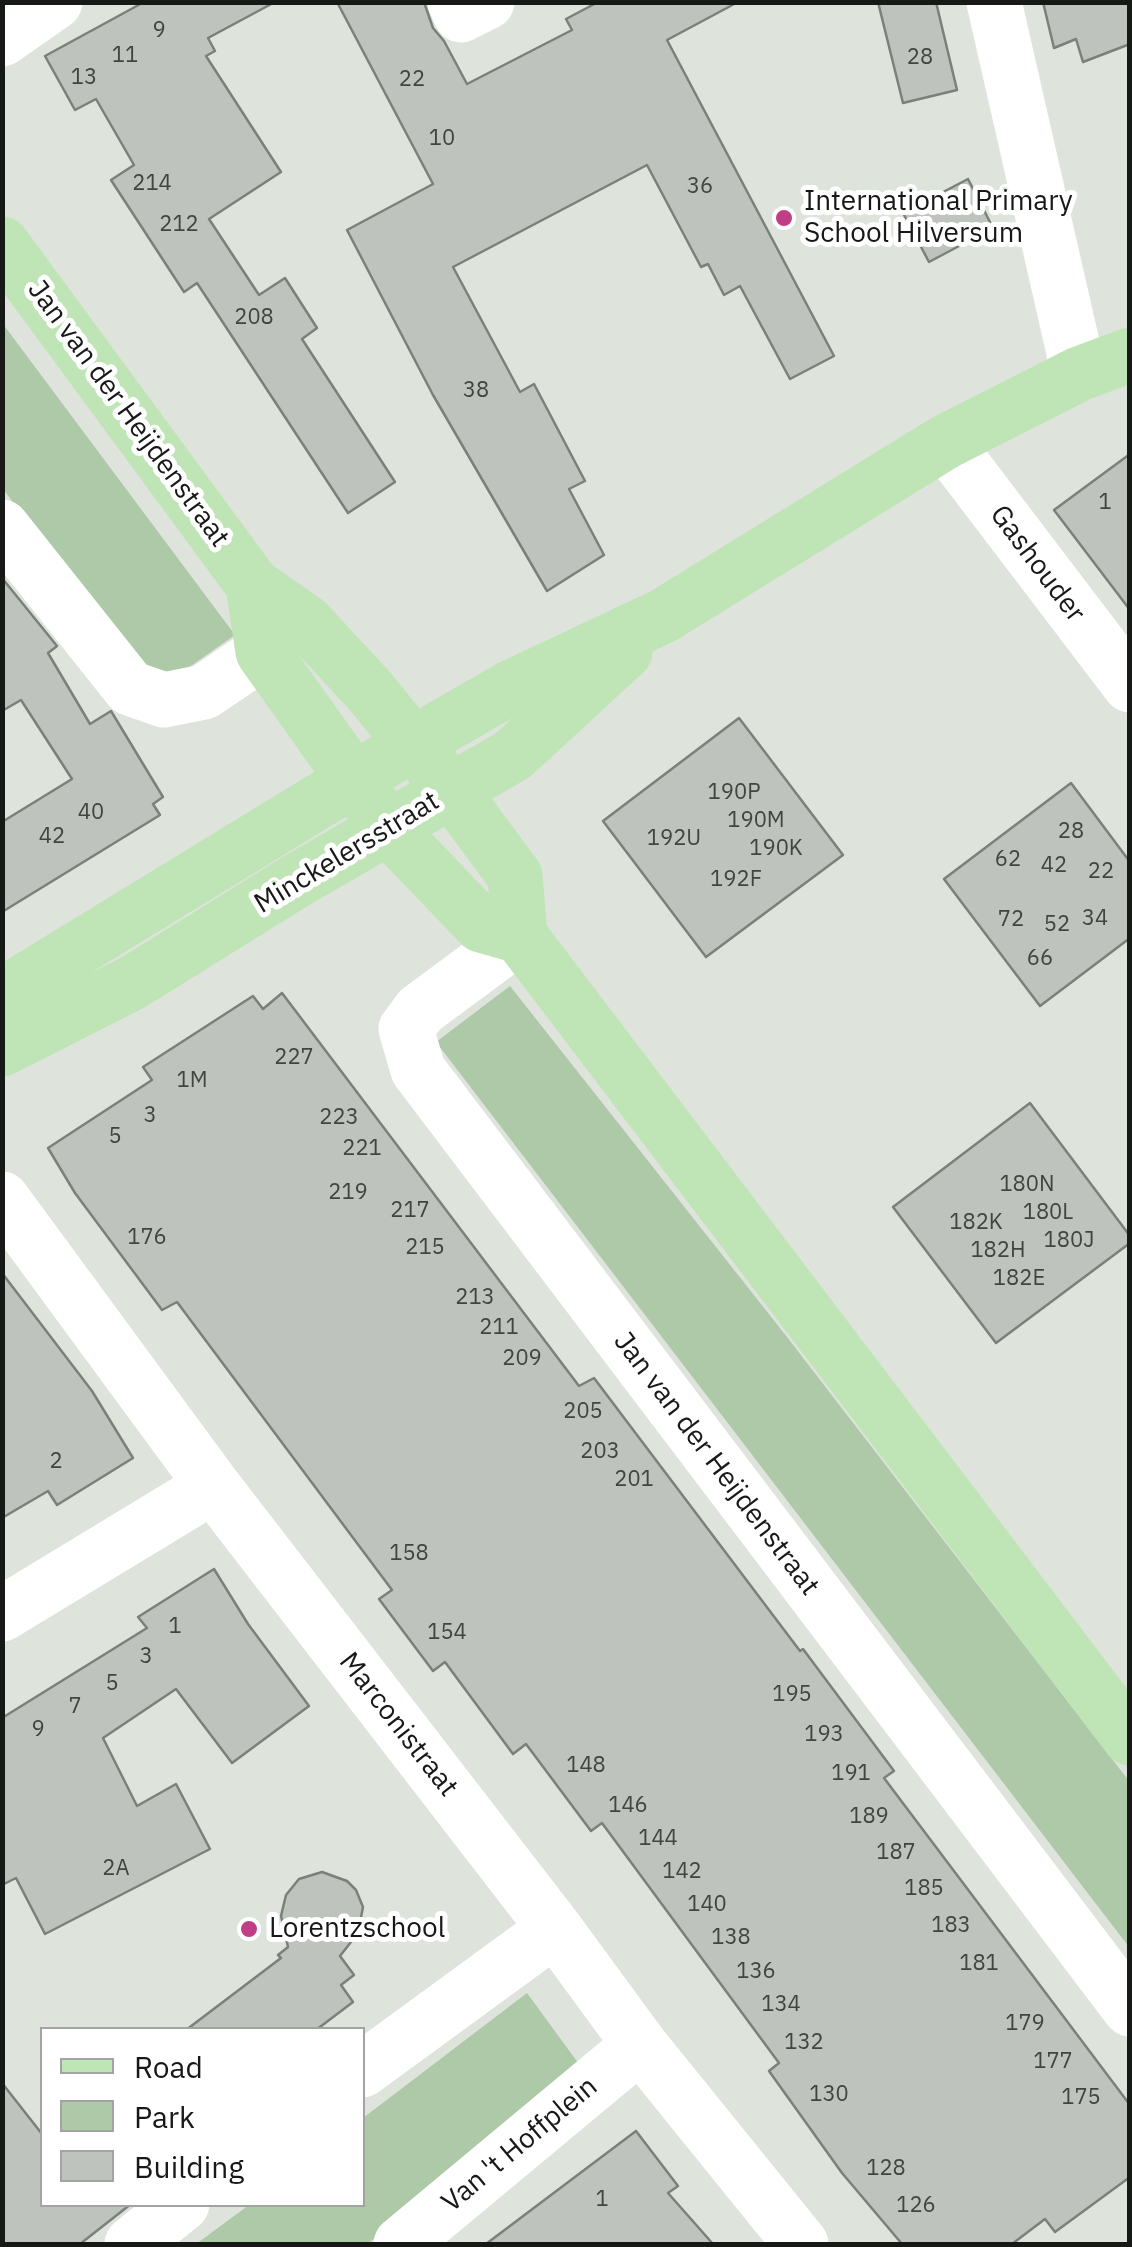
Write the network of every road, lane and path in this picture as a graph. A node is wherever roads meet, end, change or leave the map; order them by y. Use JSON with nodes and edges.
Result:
{"nodes":[{"id":1,"x":54,"y":2,"type":"edge"},
{"id":2,"x":455,"y":2,"type":"edge"},
{"id":3,"x":487,"y":2,"type":"edge"},
{"id":4,"x":994,"y":2,"type":"edge"},
{"id":5,"x":2,"y":38,"type":"edge"},
{"id":6,"x":2,"y":244,"type":"edge"},
{"id":7,"x":1130,"y":355,"type":"edge"},
{"id":8,"x":1079,"y":374,"type":"junction"},
{"id":9,"x":945,"y":442,"type":"junction"},
{"id":10,"x":2,"y":527,"type":"edge"},
{"id":11,"x":253,"y":585,"type":"junction"},
{"id":12,"x":663,"y":616,"type":"junction"},
{"id":13,"x":263,"y":652,"type":"junction"},
{"id":14,"x":1130,"y":684,"type":"edge"},
{"id":15,"x":414,"y":743,"type":"junction"},
{"id":16,"x":354,"y":782,"type":"junction"},
{"id":17,"x":452,"y":791,"type":"junction"},
{"id":18,"x":388,"y":828,"type":"junction"},
{"id":19,"x":520,"y":936,"type":"junction"},
{"id":20,"x":2,"y":994,"type":"edge"},
{"id":21,"x":2,"y":1049,"type":"edge"},
{"id":22,"x":2,"y":1199,"type":"edge"},
{"id":23,"x":213,"y":1486,"type":"junction"},
{"id":24,"x":2,"y":1614,"type":"edge"},
{"id":25,"x":1130,"y":1738,"type":"edge"},
{"id":26,"x":555,"y":1929,"type":"junction"},
{"id":27,"x":1130,"y":2009,"type":"edge"},
{"id":28,"x":640,"y":2045,"type":"junction"},
{"id":29,"x":365,"y":2068,"type":"edge"},
{"id":30,"x":178,"y":2207,"type":"edge"},
{"id":31,"x":132,"y":2244,"type":"edge"},
{"id":32,"x":400,"y":2244,"type":"edge"},
{"id":33,"x":800,"y":2244,"type":"edge"}],
"edges":[{"from":1,"to":5,"type":"street"},
{"from":2,"to":3,"type":"street"},
{"from":4,"to":8,"type":"street"},
{"from":6,"to":11,"type":"main road","name":"Jan van der Heijdenstraat"},
{"from":7,"to":8,"type":"main road","name":"Minckelersstraat"},
{"from":8,"to":9,"type":"main road","name":"Minckelersstraat"},
{"from":9,"to":12,"type":"main road","name":"Minckelersstraat"},
{"from":9,"to":14,"type":"street","name":"Gashouder"},
{"from":10,"to":13,"type":"street"},
{"from":11,"to":13,"type":"main road","name":"Jan van der Heijdenstraat"},
{"from":11,"to":15,"type":"main road","name":"Jan van der Heijdenstraat"},
{"from":12,"to":15,"type":"main road","name":"Minckelersstraat"},
{"from":12,"to":17,"type":"main road","name":"Minckelersstraat"},
{"from":13,"to":16,"type":"main road","name":"Jan van der Heijdenstraat"},
{"from":15,"to":16,"type":"main road","name":"Minckelersstraat"},
{"from":15,"to":17,"type":"main road","name":"Jan van der Heijdenstraat"},
{"from":16,"to":18,"type":"main road","name":"Jan van der Heijdenstraat"},
{"from":16,"to":20,"type":"main road","name":"Minckelersstraat"},
{"from":17,"to":18,"type":"main road","name":"Minckelersstraat"},
{"from":17,"to":19,"type":"main road","name":"Jan van der Heijdenstraat"},
{"from":18,"to":19,"type":"main road","name":"Jan van der Heijdenstraat"},
{"from":18,"to":21,"type":"main road","name":"Minckelersstraat"},
{"from":19,"to":25,"type":"main road"},
{"from":19,"to":27,"type":"street","name":"Jan van der Heijdenstraat"},
{"from":22,"to":23,"type":"street","name":"Marconistraat"},
{"from":23,"to":24,"type":"street"},
{"from":23,"to":26,"type":"street","name":"Marconistraat"},
{"from":26,"to":28,"type":"street","name":"Marconistraat"},
{"from":26,"to":29,"type":"street"},
{"from":28,"to":32,"type":"street","name":"Van 't Hoffplein"},
{"from":28,"to":33,"type":"street","name":"Marconistraat"},
{"from":30,"to":31,"type":"street"}]}
